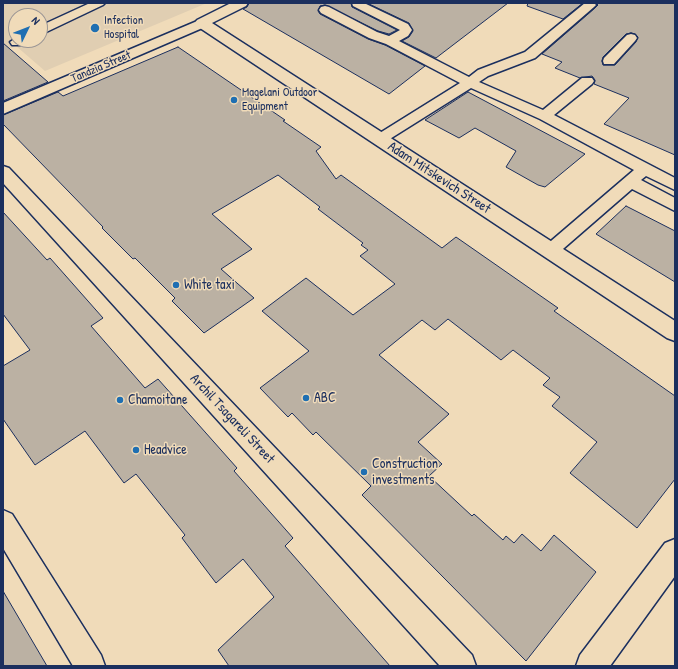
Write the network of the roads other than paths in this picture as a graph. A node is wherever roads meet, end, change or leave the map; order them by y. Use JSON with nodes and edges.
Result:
{"nodes":[{"id":1,"x":99,"y":3,"type":"edge"},
{"id":2,"x":242,"y":3,"type":"edge"},
{"id":3,"x":337,"y":3,"type":"edge"},
{"id":4,"x":357,"y":4,"type":"edge"},
{"id":5,"x":590,"y":5,"type":"dead end"},
{"id":6,"x":202,"y":23,"type":"junction"},
{"id":7,"x":48,"y":27,"type":"edge"},
{"id":8,"x":631,"y":38,"type":"dead end"},
{"id":9,"x":390,"y":41,"type":"junction"},
{"id":10,"x":609,"y":60,"type":"dead end"},
{"id":11,"x":587,"y":81,"type":"dead end"},
{"id":12,"x":470,"y":83,"type":"junction"},
{"id":13,"x":3,"y":109,"type":"edge"},
{"id":14,"x":545,"y":116,"type":"junction"},
{"id":15,"x":380,"y":139,"type":"junction"},
{"id":16,"x":645,"y":169,"type":"junction"},
{"id":17,"x":3,"y":172,"type":"edge"},
{"id":18,"x":630,"y":181,"type":"junction"},
{"id":19,"x":675,"y":184,"type":"edge"},
{"id":20,"x":675,"y":205,"type":"edge"},
{"id":21,"x":550,"y":250,"type":"junction"},
{"id":22,"x":675,"y":332,"type":"edge"},
{"id":23,"x":3,"y":522,"type":"edge"},
{"id":24,"x":675,"y":553,"type":"edge"},
{"id":25,"x":90,"y":666,"type":"edge"},
{"id":26,"x":461,"y":666,"type":"edge"},
{"id":27,"x":591,"y":666,"type":"edge"}],
"edges":[{"from":1,"to":7,"type":"lane"},
{"from":2,"to":6,"type":"street","name":"Tandzia Street"},
{"from":3,"to":9,"type":"lane"},
{"from":4,"to":9,"type":"lane"},
{"from":5,"to":12,"type":"lane"},
{"from":6,"to":13,"type":"street","name":"Tandzia Street"},
{"from":6,"to":15,"type":"street","name":"Adam Mitskevich Street"},
{"from":8,"to":10,"type":"lane"},
{"from":9,"to":12,"type":"lane"},
{"from":11,"to":14,"type":"lane"},
{"from":12,"to":14,"type":"lane"},
{"from":12,"to":15,"type":"lane"},
{"from":14,"to":16,"type":"lane"},
{"from":15,"to":21,"type":"street","name":"Adam Mitskevich Street"},
{"from":16,"to":18,"type":"lane"},
{"from":16,"to":19,"type":"lane"},
{"from":17,"to":26,"type":"street","name":"Archil Tsagareli Street"},
{"from":18,"to":20,"type":"lane"},
{"from":18,"to":21,"type":"lane"},
{"from":21,"to":22,"type":"street","name":"Adam Mitskevich Street"},
{"from":23,"to":25,"type":"street"},
{"from":24,"to":27,"type":"street"}]}
